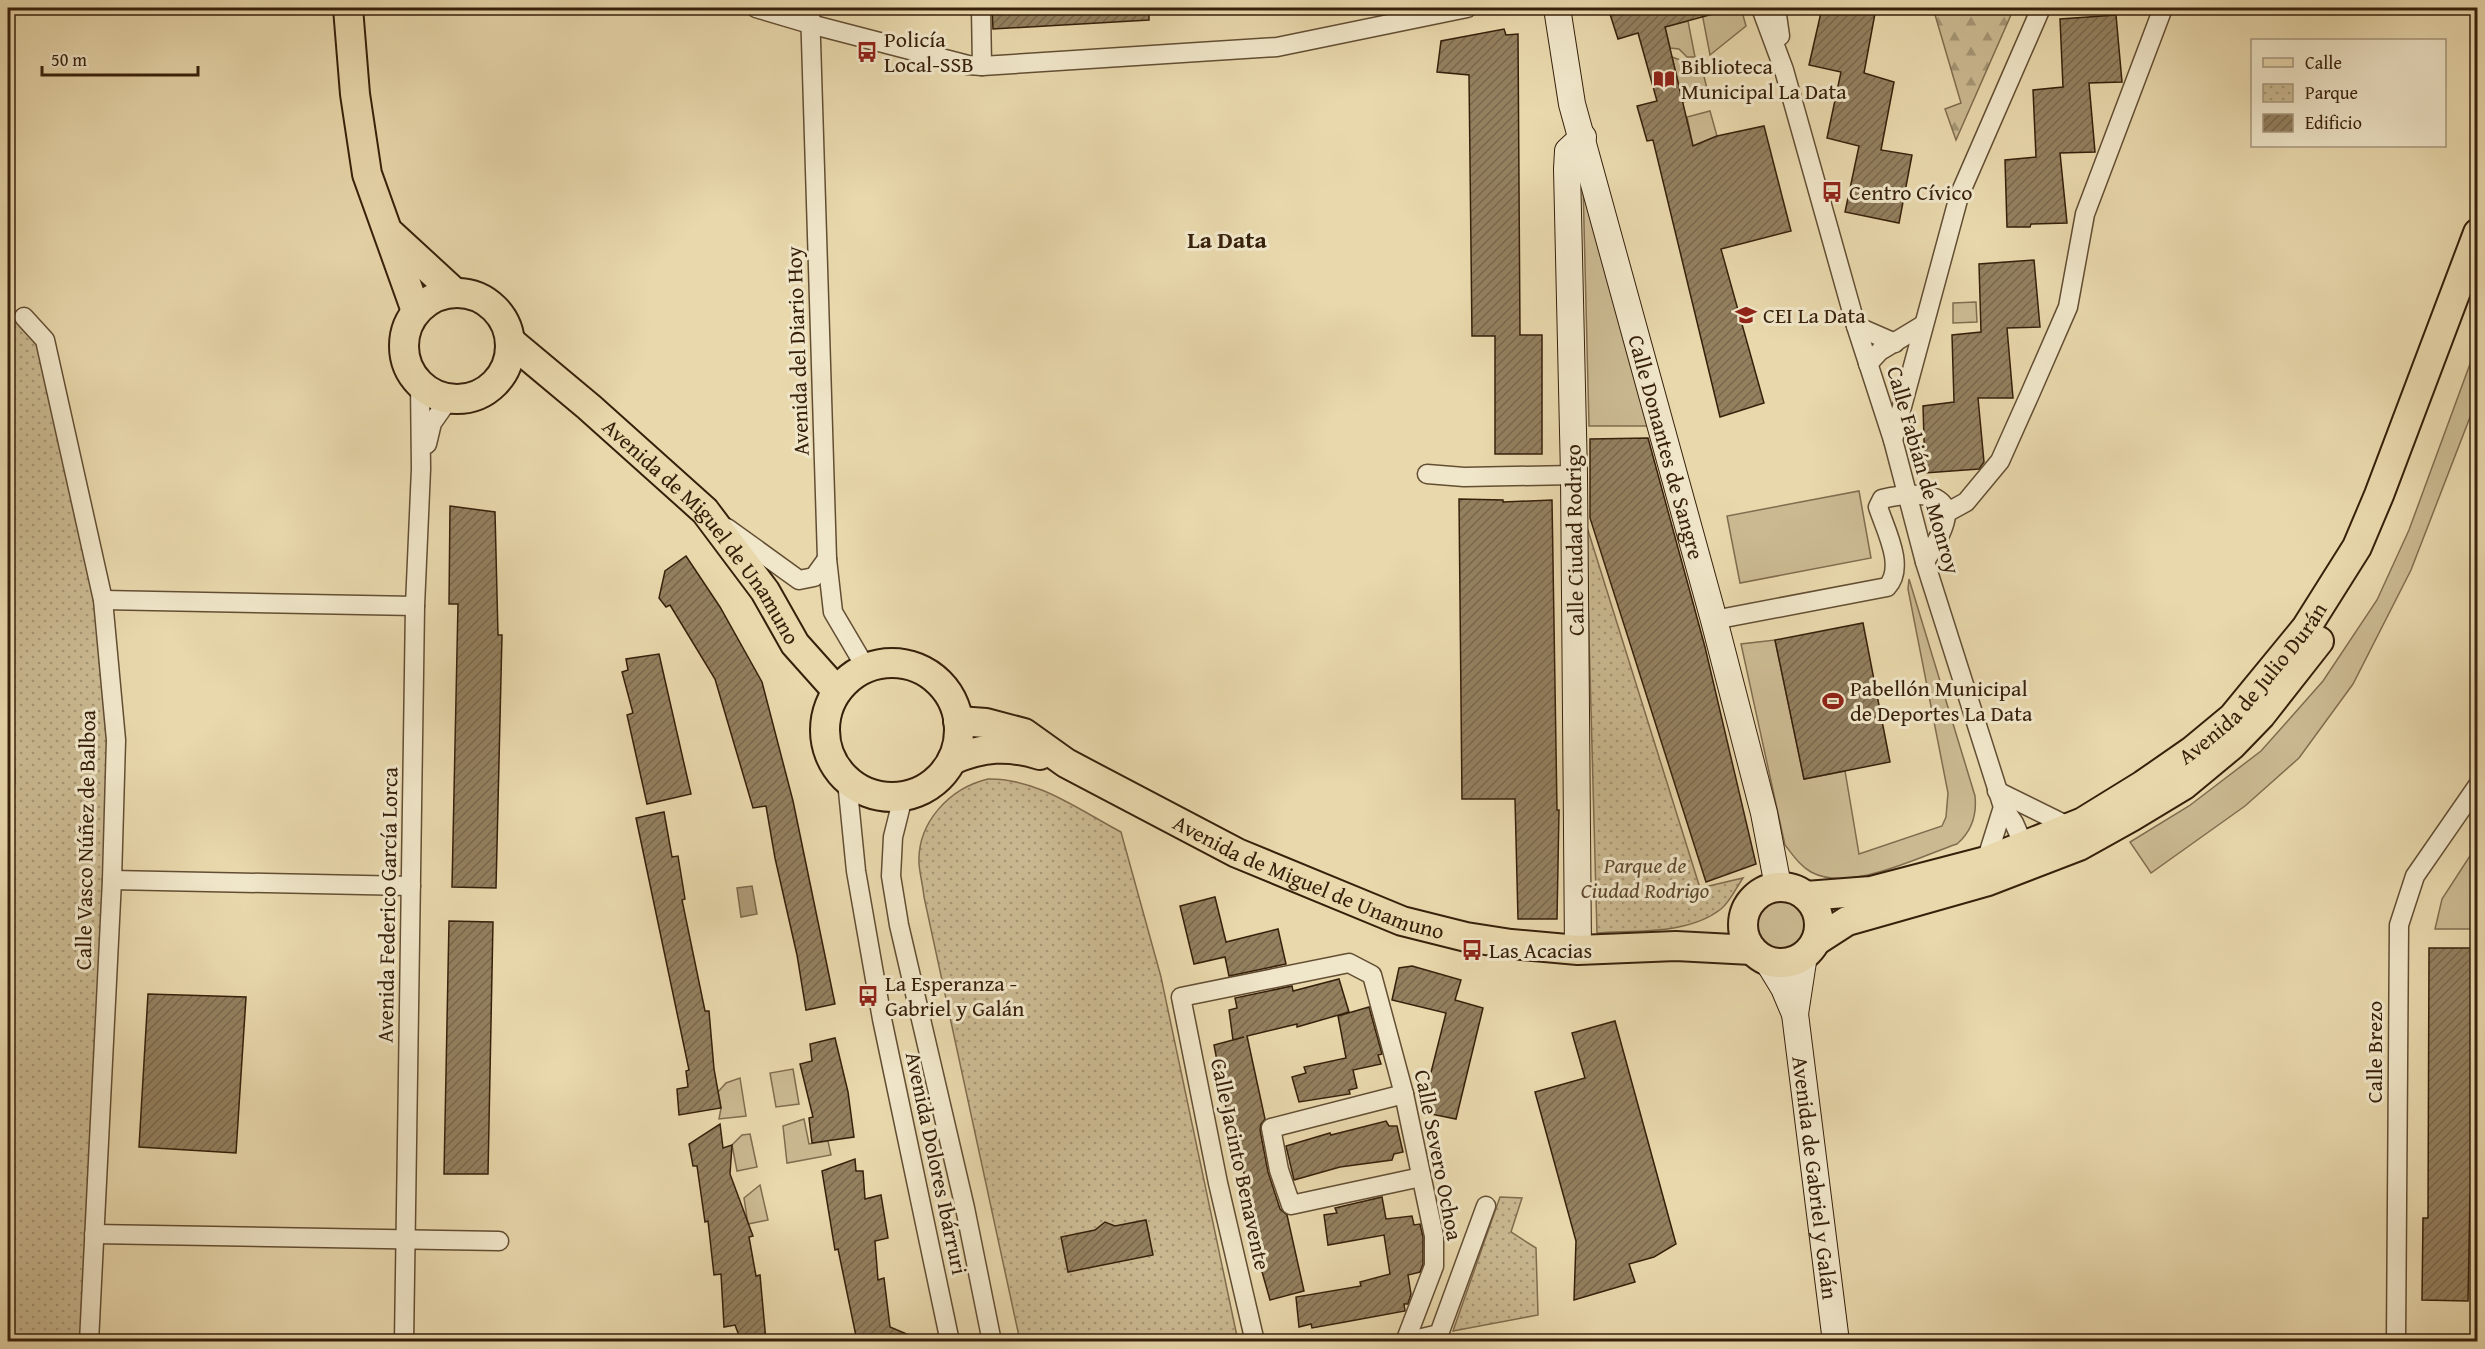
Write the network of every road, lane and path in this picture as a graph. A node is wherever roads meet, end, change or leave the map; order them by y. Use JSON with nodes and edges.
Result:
{"nodes":[{"id":1,"x":348,"y":8,"type":"edge"},
{"id":2,"x":756,"y":8,"type":"edge"},
{"id":3,"x":981,"y":8,"type":"edge"},
{"id":4,"x":1467,"y":8,"type":"edge"},
{"id":5,"x":1557,"y":8,"type":"edge"},
{"id":6,"x":1761,"y":8,"type":"edge"},
{"id":7,"x":1776,"y":8,"type":"edge"},
{"id":8,"x":2041,"y":8,"type":"edge"},
{"id":9,"x":2163,"y":8,"type":"edge"},
{"id":10,"x":810,"y":16,"type":"edge"},
{"id":11,"x":982,"y":66,"type":"junction"},
{"id":12,"x":1784,"y":70,"type":"junction"},
{"id":13,"x":1583,"y":137,"type":"junction"},
{"id":14,"x":388,"y":230,"type":"junction"},
{"id":15,"x":2478,"y":233,"type":"edge"},
{"id":16,"x":2478,"y":288,"type":"edge"},
{"id":17,"x":454,"y":292,"type":"junction"},
{"id":18,"x":416,"y":311,"type":"junction"},
{"id":19,"x":24,"y":317,"type":"dead end"},
{"id":20,"x":1923,"y":325,"type":"junction"},
{"id":21,"x":1856,"y":326,"type":"junction"},
{"id":22,"x":510,"y":341,"type":"junction"},
{"id":23,"x":1895,"y":344,"type":"junction"},
{"id":24,"x":1871,"y":372,"type":"junction"},
{"id":25,"x":502,"y":374,"type":"junction"},
{"id":26,"x":1910,"y":377,"type":"junction"},
{"id":27,"x":556,"y":380,"type":"junction"},
{"id":28,"x":420,"y":384,"type":"junction"},
{"id":29,"x":449,"y":399,"type":"junction"},
{"id":30,"x":1893,"y":440,"type":"junction"},
{"id":31,"x":421,"y":469,"type":"junction"},
{"id":32,"x":1427,"y":474,"type":"dead end"},
{"id":33,"x":1574,"y":475,"type":"junction"},
{"id":34,"x":1907,"y":493,"type":"junction"},
{"id":35,"x":705,"y":511,"type":"junction"},
{"id":36,"x":1946,"y":513,"type":"junction"},
{"id":37,"x":827,"y":559,"type":"junction"},
{"id":38,"x":1925,"y":562,"type":"junction"},
{"id":39,"x":103,"y":600,"type":"junction"},
{"id":40,"x":415,"y":606,"type":"junction"},
{"id":41,"x":1714,"y":620,"type":"junction"},
{"id":42,"x":866,"y":668,"type":"junction"},
{"id":43,"x":837,"y":691,"type":"junction"},
{"id":44,"x":958,"y":721,"type":"junction"},
{"id":45,"x":952,"y":760,"type":"junction"},
{"id":46,"x":1066,"y":763,"type":"junction"},
{"id":47,"x":847,"y":781,"type":"junction"},
{"id":48,"x":2478,"y":785,"type":"edge"},
{"id":49,"x":903,"y":797,"type":"junction"},
{"id":50,"x":2000,"y":799,"type":"junction"},
{"id":51,"x":2070,"y":827,"type":"junction"},
{"id":52,"x":2020,"y":858,"type":"junction"},
{"id":53,"x":1987,"y":871,"type":"junction"},
{"id":54,"x":112,"y":880,"type":"junction"},
{"id":55,"x":411,"y":886,"type":"junction"},
{"id":56,"x":1778,"y":886,"type":"junction"},
{"id":57,"x":1806,"y":896,"type":"junction"},
{"id":58,"x":1744,"y":918,"type":"junction"},
{"id":59,"x":1676,"y":946,"type":"junction"},
{"id":60,"x":1810,"y":948,"type":"junction"},
{"id":61,"x":1578,"y":950,"type":"junction"},
{"id":62,"x":1759,"y":955,"type":"junction"},
{"id":63,"x":1181,"y":997,"type":"joint"},
{"id":64,"x":1795,"y":1014,"type":"junction"},
{"id":65,"x":1404,"y":1094,"type":"junction"},
{"id":66,"x":1421,"y":1177,"type":"junction"},
{"id":67,"x":1486,"y":1206,"type":"dead end"},
{"id":68,"x":94,"y":1234,"type":"junction"},
{"id":69,"x":405,"y":1240,"type":"junction"},
{"id":70,"x":499,"y":1241,"type":"dead end"},
{"id":71,"x":88,"y":1341,"type":"edge"},
{"id":72,"x":404,"y":1341,"type":"edge"},
{"id":73,"x":950,"y":1341,"type":"edge"},
{"id":74,"x":992,"y":1341,"type":"edge"},
{"id":75,"x":1255,"y":1341,"type":"edge"},
{"id":76,"x":1405,"y":1341,"type":"edge"},
{"id":77,"x":1836,"y":1341,"type":"edge"},
{"id":78,"x":2396,"y":1341,"type":"edge"}],
"edges":[{"from":1,"to":14,"type":"main road"},
{"from":2,"to":10,"type":"street"},
{"from":3,"to":11,"type":"street"},
{"from":4,"to":11,"type":"street"},
{"from":5,"to":13,"type":"main road","name":"Calle Donantes de Sangre"},
{"from":6,"to":12,"type":"street","name":"Calle Fabián de Monroy"},
{"from":7,"to":12,"type":"street","name":"Calle Fabián de Monroy"},
{"from":8,"to":20,"type":"street"},
{"from":9,"to":36,"type":"street"},
{"from":10,"to":11,"type":"street"},
{"from":10,"to":37,"type":"street","name":"Avenida del Diario Hoy"},
{"from":12,"to":21,"type":"street","name":"Calle Fabián de Monroy"},
{"from":13,"to":33,"type":"main road","name":"Calle Ciudad Rodrigo"},
{"from":13,"to":41,"type":"main road","name":"Calle Donantes de Sangre"},
{"from":14,"to":17,"type":"main road"},
{"from":14,"to":18,"type":"main road"},
{"from":15,"to":51,"type":"main road","name":"Avenida de Julio Durán"},
{"from":16,"to":52,"type":"main road","name":"Avenida de Julio Durán"},
{"from":17,"to":18,"type":"main road"},
{"from":17,"to":22,"type":"main road"},
{"from":18,"to":28,"type":"main road"},
{"from":19,"to":39,"type":"street","name":"Calle Vasco Núñez de Balboa"},
{"from":20,"to":23,"type":"street"},
{"from":20,"to":26,"type":"street"},
{"from":21,"to":23,"type":"street"},
{"from":21,"to":24,"type":"street","name":"Calle Fabián de Monroy"},
{"from":22,"to":25,"type":"main road"},
{"from":22,"to":27,"type":"main road","name":"Avenida de Miguel de Unamuno"},
{"from":23,"to":24,"type":"street"},
{"from":24,"to":26,"type":"street"},
{"from":24,"to":30,"type":"street","name":"Calle Fabián de Monroy"},
{"from":25,"to":27,"type":"main road"},
{"from":25,"to":29,"type":"main road"},
{"from":26,"to":30,"type":"street"},
{"from":27,"to":35,"type":"main road","name":"Avenida de Miguel de Unamuno"},
{"from":28,"to":29,"type":"main road"},
{"from":28,"to":31,"type":"street","name":"Avenida Federico García Lorca"},
{"from":29,"to":31,"type":"street","name":"Avenida Federico García Lorca"},
{"from":30,"to":34,"type":"street","name":"Calle Fabián de Monroy"},
{"from":31,"to":40,"type":"street","name":"Avenida Federico García Lorca"},
{"from":32,"to":33,"type":"street"},
{"from":33,"to":61,"type":"main road","name":"Calle Ciudad Rodrigo"},
{"from":34,"to":36,"type":"street"},
{"from":34,"to":38,"type":"street","name":"Calle Fabián de Monroy"},
{"from":34,"to":41,"type":"street"},
{"from":35,"to":37,"type":"street"},
{"from":35,"to":43,"type":"main road","name":"Avenida de Miguel de Unamuno"},
{"from":36,"to":38,"type":"street"},
{"from":37,"to":42,"type":"street","name":"Avenida del Diario Hoy"},
{"from":38,"to":50,"type":"street","name":"Calle Fabián de Monroy"},
{"from":39,"to":40,"type":"street"},
{"from":39,"to":54,"type":"street","name":"Calle Vasco Núñez de Balboa"},
{"from":40,"to":55,"type":"street","name":"Avenida Federico García Lorca"},
{"from":41,"to":56,"type":"main road","name":"Calle Donantes de Sangre"},
{"from":42,"to":43,"type":"main road"},
{"from":42,"to":44,"type":"main road"},
{"from":43,"to":47,"type":"main road"},
{"from":44,"to":45,"type":"main road"},
{"from":44,"to":46,"type":"main road","name":"Avenida de Miguel de Unamuno"},
{"from":45,"to":46,"type":"main road","name":"Avenida de Miguel de Unamuno"},
{"from":45,"to":49,"type":"main road"},
{"from":46,"to":61,"type":"main road","name":"Avenida de Miguel de Unamuno"},
{"from":47,"to":49,"type":"main road"},
{"from":47,"to":73,"type":"street","name":"Avenida Dolores Ibárruri"},
{"from":48,"to":78,"type":"street","name":"Calle Brezo"},
{"from":49,"to":74,"type":"street","name":"Avenida Dolores Ibárruri"},
{"from":50,"to":51,"type":"street"},
{"from":50,"to":52,"type":"street","name":"Calle Fabián de Monroy"},
{"from":50,"to":53,"type":"street"},
{"from":51,"to":52,"type":"main road","name":"Avenida de Julio Durán"},
{"from":52,"to":53,"type":"main road","name":"Avenida de Julio Durán"},
{"from":53,"to":57,"type":"main road","name":"Avenida de Julio Durán"},
{"from":53,"to":60,"type":"main road","name":"Avenida de Julio Durán"},
{"from":54,"to":55,"type":"street"},
{"from":54,"to":68,"type":"street","name":"Calle Vasco Núñez de Balboa"},
{"from":55,"to":69,"type":"street","name":"Avenida Federico García Lorca"},
{"from":56,"to":57,"type":"main road"},
{"from":56,"to":58,"type":"main road"},
{"from":57,"to":60,"type":"main road"},
{"from":58,"to":59,"type":"main road","name":"Avenida de Miguel de Unamuno"},
{"from":58,"to":62,"type":"main road"},
{"from":59,"to":61,"type":"main road","name":"Avenida de Miguel de Unamuno"},
{"from":59,"to":62,"type":"main road","name":"Avenida de Miguel de Unamuno"},
{"from":60,"to":62,"type":"main road"},
{"from":60,"to":64,"type":"main road","name":"Avenida de Gabriel y Galán"},
{"from":62,"to":64,"type":"main road","name":"Avenida de Gabriel y Galán"},
{"from":63,"to":65,"type":"street","name":"Calle Severo Ochoa"},
{"from":63,"to":75,"type":"street","name":"Calle Jacinto Benavente"},
{"from":64,"to":77,"type":"main road","name":"Avenida de Gabriel y Galán"},
{"from":65,"to":66,"type":"street","name":"Calle Severo Ochoa"},
{"from":65,"to":66,"type":"street"},
{"from":66,"to":76,"type":"street","name":"Calle Severo Ochoa"},
{"from":67,"to":76,"type":"street"},
{"from":68,"to":69,"type":"street"},
{"from":68,"to":71,"type":"street","name":"Calle Vasco Núñez de Balboa"},
{"from":69,"to":70,"type":"street"},
{"from":69,"to":72,"type":"street","name":"Avenida Federico García Lorca"}]}
